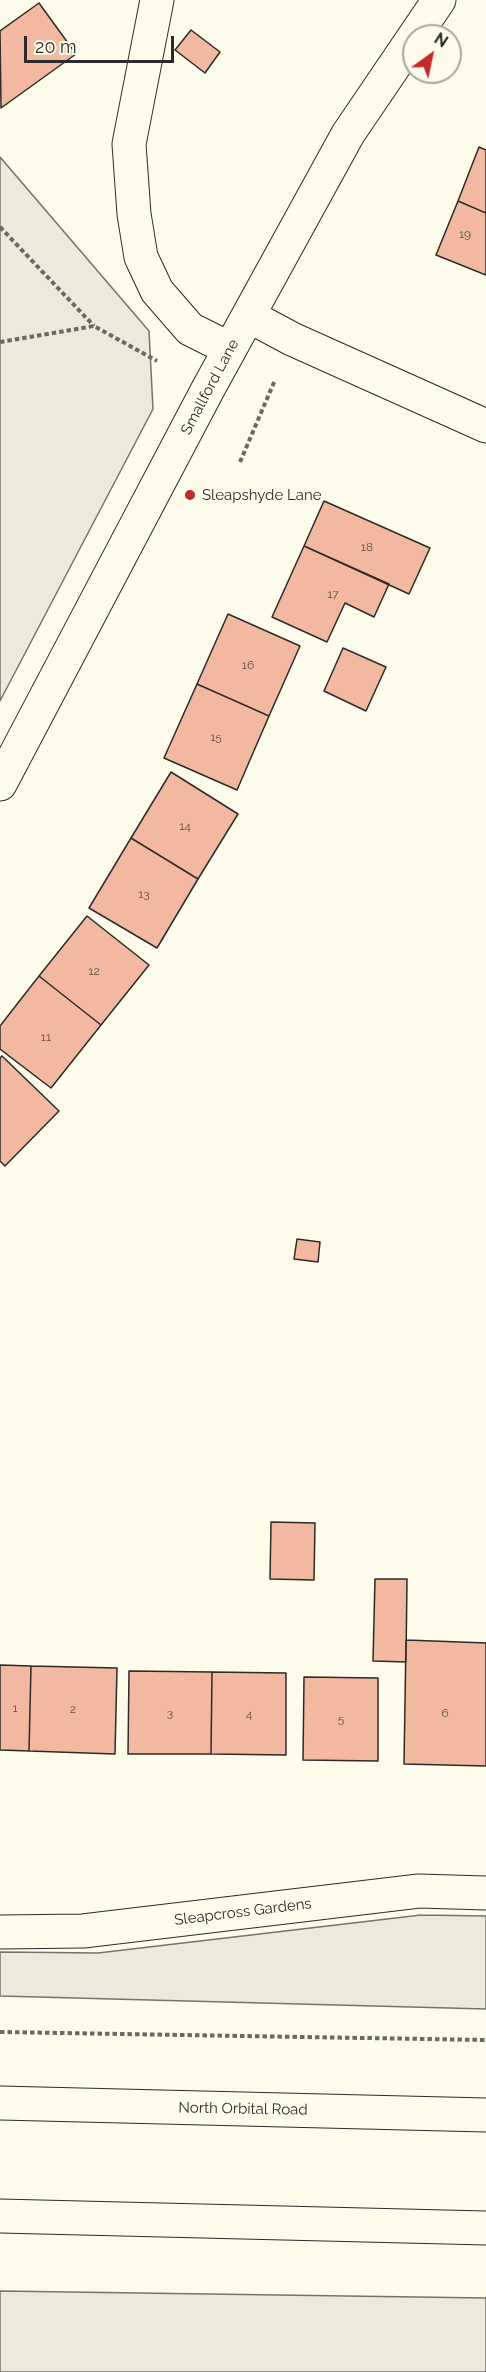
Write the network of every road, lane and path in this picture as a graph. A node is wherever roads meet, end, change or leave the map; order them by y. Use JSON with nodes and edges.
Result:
{"nodes":[{"id":1,"x":157,"y":0,"type":"edge"},
{"id":2,"x":439,"y":0,"type":"edge"},
{"id":3,"x":0,"y":226,"type":"edge"},
{"id":4,"x":249,"y":316,"type":"junction"},
{"id":5,"x":94,"y":326,"type":"junction"},
{"id":6,"x":292,"y":339,"type":"junction"},
{"id":7,"x":0,"y":342,"type":"edge"},
{"id":8,"x":230,"y":349,"type":"junction"},
{"id":9,"x":208,"y":389,"type":"junction"},
{"id":10,"x":486,"y":426,"type":"edge"},
{"id":11,"x":240,"y":462,"type":"dead end"},
{"id":12,"x":0,"y":784,"type":"edge"},
{"id":13,"x":486,"y":1893,"type":"edge"},
{"id":14,"x":0,"y":1932,"type":"edge"},
{"id":15,"x":0,"y":2032,"type":"edge"},
{"id":16,"x":486,"y":2040,"type":"edge"},
{"id":17,"x":0,"y":2103,"type":"edge"},
{"id":18,"x":486,"y":2115,"type":"edge"},
{"id":19,"x":0,"y":2216,"type":"edge"},
{"id":20,"x":486,"y":2228,"type":"edge"}],
"edges":[{"from":1,"to":8,"type":"main road"},
{"from":2,"to":4,"type":"main road","name":"Smallford Lane"},
{"from":3,"to":5,"type":"path"},
{"from":4,"to":6,"type":"main road"},
{"from":4,"to":8,"type":"main road","name":"Smallford Lane"},
{"from":5,"to":7,"type":"path"},
{"from":5,"to":9,"type":"path"},
{"from":6,"to":10,"type":"main road"},
{"from":6,"to":11,"type":"path"},
{"from":8,"to":9,"type":"main road","name":"Smallford Lane"},
{"from":9,"to":12,"type":"main road","name":"Smallford Lane"},
{"from":13,"to":14,"type":"main road","name":"Sleapcross Gardens"},
{"from":15,"to":16,"type":"path"},
{"from":17,"to":18,"type":"main road","name":"North Orbital Road"},
{"from":19,"to":20,"type":"main road"}]}
